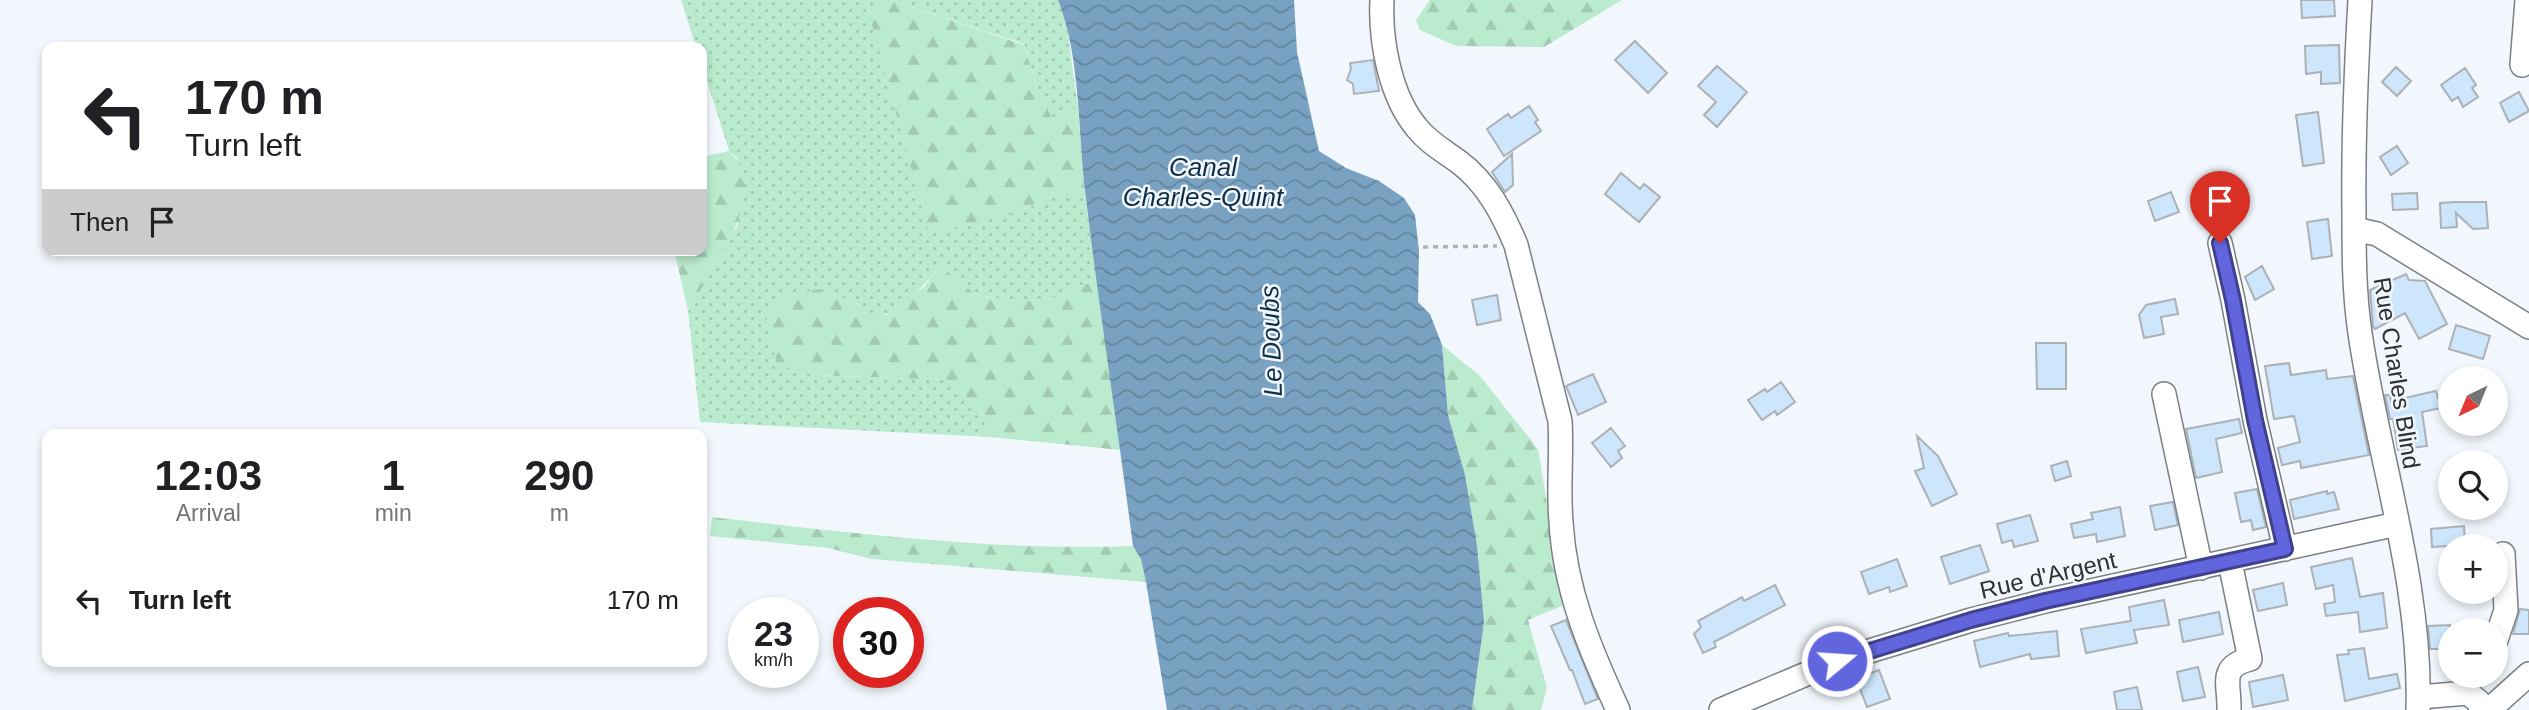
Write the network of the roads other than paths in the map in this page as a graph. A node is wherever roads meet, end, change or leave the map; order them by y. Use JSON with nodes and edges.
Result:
{"nodes":[{"id":1,"x":1381,"y":0,"type":"edge"},
{"id":2,"x":2360,"y":0,"type":"edge"},
{"id":3,"x":2527,"y":0,"type":"edge"},
{"id":4,"x":2522,"y":65,"type":"dead end"},
{"id":5,"x":2354,"y":229,"type":"junction"},
{"id":6,"x":2220,"y":243,"type":"dead end"},
{"id":7,"x":2529,"y":327,"type":"edge"},
{"id":8,"x":2164,"y":394,"type":"dead end"},
{"id":9,"x":2397,"y":524,"type":"junction"},
{"id":10,"x":2285,"y":549,"type":"junction"},
{"id":11,"x":2230,"y":562,"type":"junction"},
{"id":12,"x":2202,"y":568,"type":"junction"},
{"id":13,"x":2529,"y":674,"type":"edge"},
{"id":14,"x":2476,"y":693,"type":"edge"},
{"id":15,"x":2419,"y":703,"type":"edge"},
{"id":16,"x":1618,"y":710,"type":"edge"},
{"id":17,"x":1721,"y":710,"type":"edge"},
{"id":18,"x":2229,"y":710,"type":"edge"},
{"id":19,"x":2489,"y":710,"type":"edge"}],
"edges":[{"from":1,"to":16,"type":"street"},
{"from":2,"to":5,"type":"street","name":"Rue Charles Blind"},
{"from":3,"to":4,"type":"street"},
{"from":5,"to":7,"type":"street"},
{"from":5,"to":9,"type":"street","name":"Rue Charles Blind"},
{"from":6,"to":10,"type":"street"},
{"from":8,"to":12,"type":"street"},
{"from":9,"to":10,"type":"street","name":"Rue d'Argent"},
{"from":9,"to":15,"type":"street","name":"Rue Charles Blind"},
{"from":10,"to":11,"type":"street","name":"Rue d'Argent"},
{"from":11,"to":12,"type":"street","name":"Rue d'Argent"},
{"from":11,"to":18,"type":"street"},
{"from":12,"to":17,"type":"street","name":"Rue d'Argent"},
{"from":13,"to":19,"type":"street"},
{"from":14,"to":15,"type":"street"}]}
